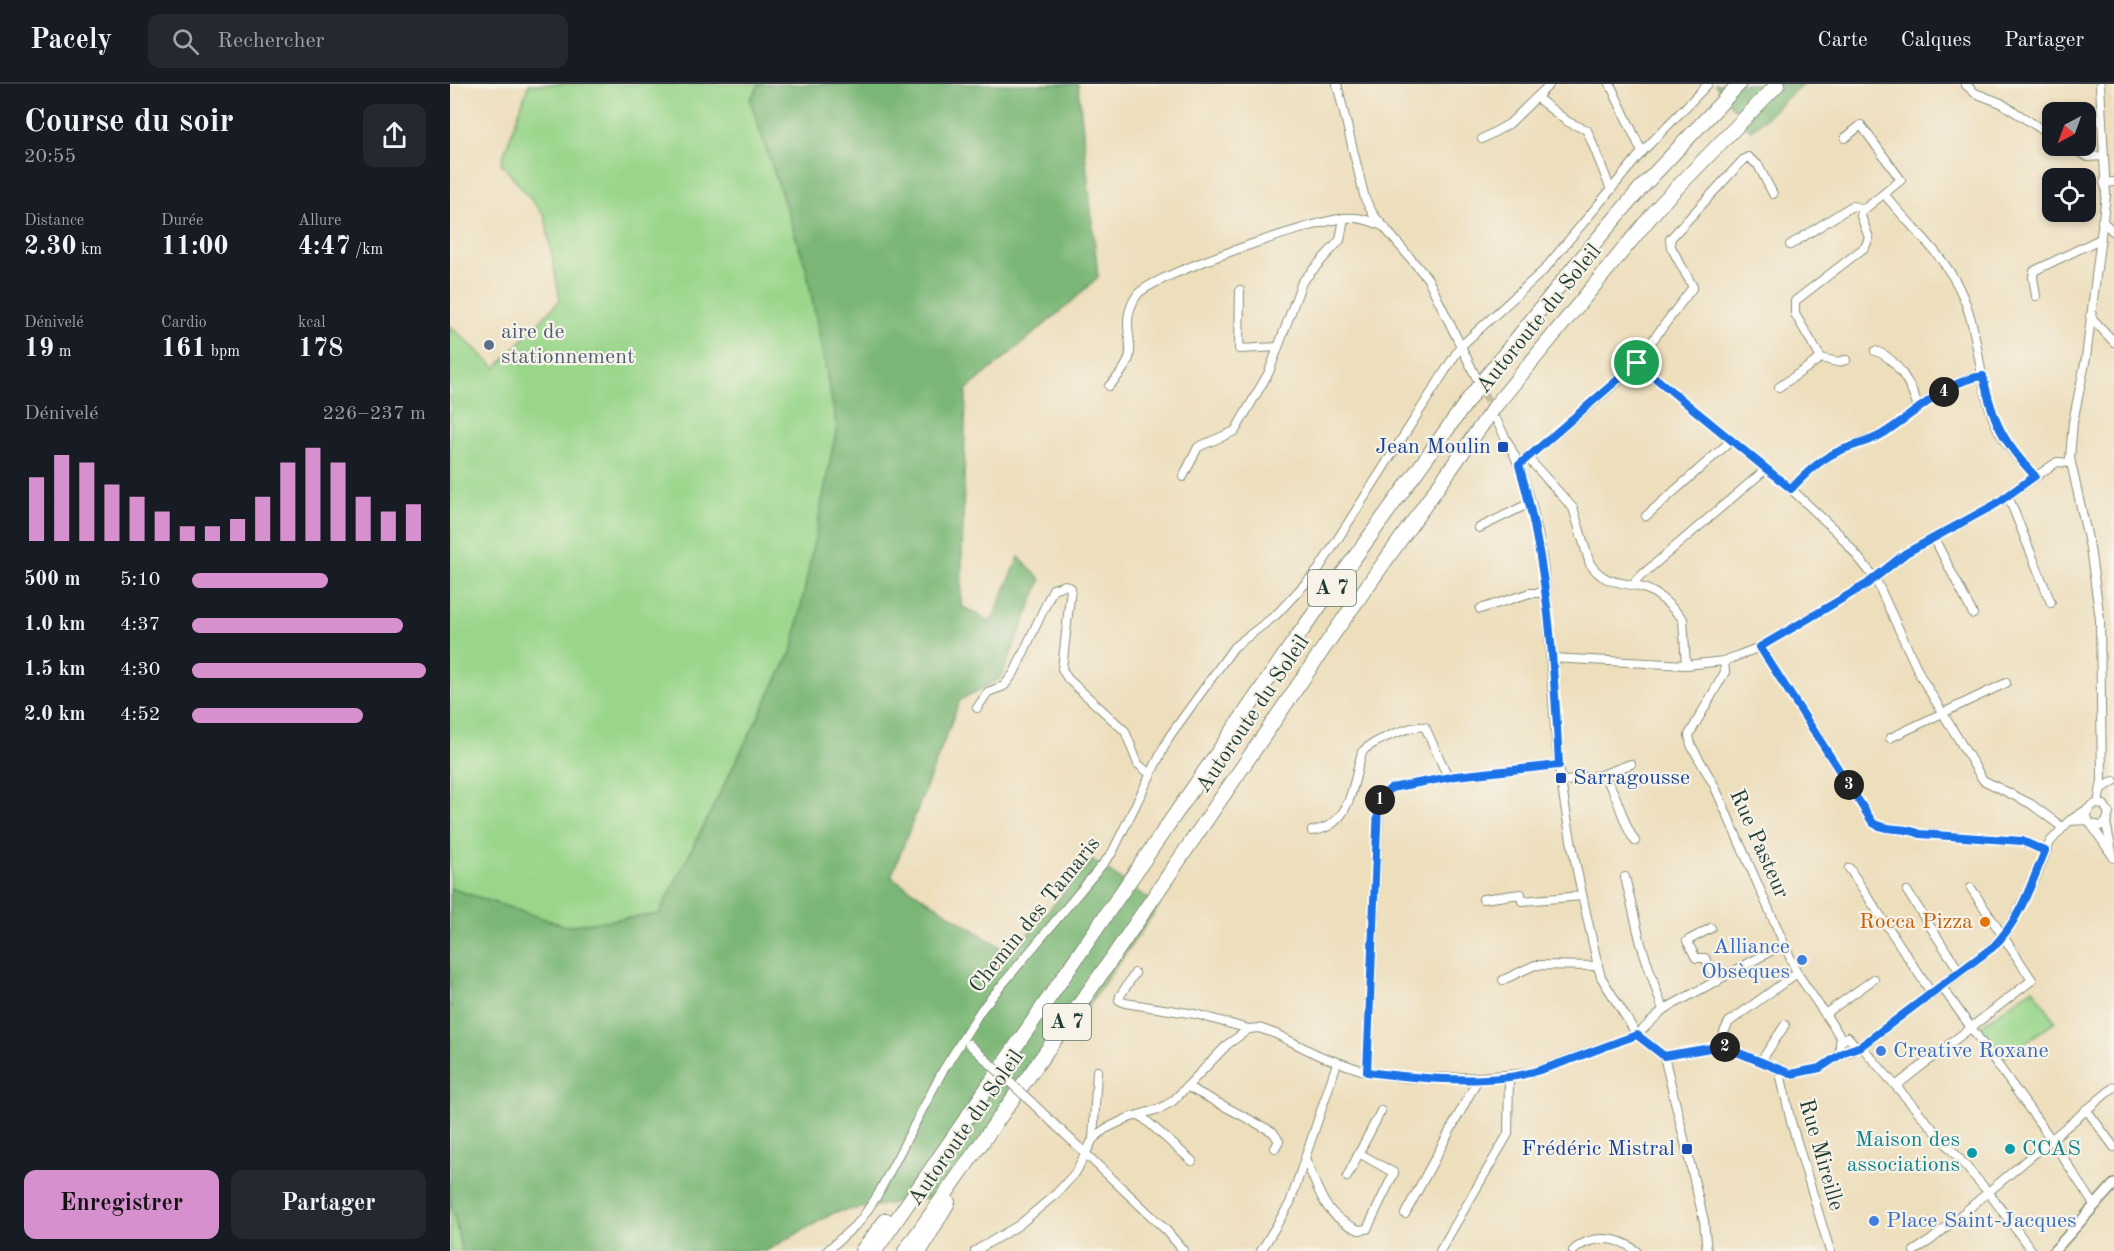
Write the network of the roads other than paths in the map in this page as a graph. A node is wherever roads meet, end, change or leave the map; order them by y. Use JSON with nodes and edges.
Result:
{"nodes":[{"id":1,"x":1337,"y":84,"type":"edge"},
{"id":2,"x":1550,"y":84,"type":"edge"},
{"id":3,"x":1610,"y":84,"type":"edge"},
{"id":4,"x":1707,"y":84,"type":"edge"},
{"id":5,"x":1739,"y":84,"type":"edge"},
{"id":6,"x":1778,"y":84,"type":"edge"},
{"id":7,"x":1965,"y":84,"type":"edge"},
{"id":8,"x":2100,"y":84,"type":"edge"},
{"id":9,"x":1537,"y":98,"type":"junction"},
{"id":10,"x":2042,"y":130,"type":"edge"},
{"id":11,"x":1845,"y":138,"type":"dead end"},
{"id":12,"x":1482,"y":139,"type":"dead end"},
{"id":13,"x":1642,"y":152,"type":"junction"},
{"id":14,"x":2086,"y":156,"type":"edge"},
{"id":15,"x":2103,"y":156,"type":"junction"},
{"id":16,"x":2114,"y":182,"type":"edge"},
{"id":17,"x":2104,"y":183,"type":"junction"},
{"id":18,"x":1611,"y":190,"type":"junction"},
{"id":19,"x":1773,"y":194,"type":"dead end"},
{"id":20,"x":1885,"y":195,"type":"junction"},
{"id":21,"x":1864,"y":209,"type":"junction"},
{"id":22,"x":1344,"y":218,"type":"junction"},
{"id":23,"x":2102,"y":221,"type":"junction"},
{"id":24,"x":1385,"y":227,"type":"junction"},
{"id":25,"x":2114,"y":232,"type":"edge"},
{"id":26,"x":2100,"y":239,"type":"junction"},
{"id":27,"x":1790,"y":245,"type":"dead end"},
{"id":28,"x":1239,"y":290,"type":"dead end"},
{"id":29,"x":2036,"y":296,"type":"dead end"},
{"id":30,"x":2090,"y":315,"type":"junction"},
{"id":31,"x":2114,"y":342,"type":"edge"},
{"id":32,"x":1461,"y":346,"type":"junction"},
{"id":33,"x":1278,"y":347,"type":"junction"},
{"id":34,"x":1875,"y":351,"type":"dead end"},
{"id":35,"x":1821,"y":358,"type":"junction"},
{"id":36,"x":1846,"y":360,"type":"dead end"},
{"id":37,"x":1637,"y":363,"type":"junction"},
{"id":38,"x":1983,"y":376,"type":"junction"},
{"id":39,"x":1476,"y":377,"type":"tunnel mouth"},
{"id":40,"x":1109,"y":386,"type":"dead end"},
{"id":41,"x":1779,"y":387,"type":"dead end"},
{"id":42,"x":1918,"y":408,"type":"junction"},
{"id":43,"x":1497,"y":421,"type":"tunnel mouth"},
{"id":44,"x":1732,"y":440,"type":"junction"},
{"id":45,"x":1528,"y":458,"type":"junction"},
{"id":46,"x":2071,"y":463,"type":"junction"},
{"id":47,"x":1519,"y":465,"type":"junction"},
{"id":48,"x":1766,"y":469,"type":"junction"},
{"id":49,"x":2035,"y":476,"type":"junction"},
{"id":50,"x":1183,"y":477,"type":"dead end"},
{"id":51,"x":1791,"y":489,"type":"junction"},
{"id":52,"x":2008,"y":496,"type":"junction"},
{"id":53,"x":1530,"y":503,"type":"junction"},
{"id":54,"x":1646,"y":516,"type":"dead end"},
{"id":55,"x":1479,"y":528,"type":"dead end"},
{"id":56,"x":1935,"y":538,"type":"junction"},
{"id":57,"x":1875,"y":578,"type":"junction"},
{"id":58,"x":1636,"y":580,"type":"dead end"},
{"id":59,"x":1546,"y":593,"type":"junction"},
{"id":60,"x":2051,"y":603,"type":"dead end"},
{"id":61,"x":1480,"y":609,"type":"dead end"},
{"id":62,"x":1973,"y":614,"type":"dead end"},
{"id":63,"x":1760,"y":647,"type":"junction"},
{"id":64,"x":1551,"y":658,"type":"junction"},
{"id":65,"x":1724,"y":661,"type":"junction"},
{"id":66,"x":1686,"y":664,"type":"junction"},
{"id":67,"x":2006,"y":682,"type":"dead end"},
{"id":68,"x":977,"y":708,"type":"dead end"},
{"id":69,"x":1942,"y":714,"type":"junction"},
{"id":70,"x":1890,"y":738,"type":"dead end"},
{"id":71,"x":1631,"y":764,"type":"dead end"},
{"id":72,"x":1559,"y":765,"type":"junction"},
{"id":73,"x":1150,"y":774,"type":"junction"},
{"id":74,"x":1601,"y":775,"type":"junction"},
{"id":75,"x":1448,"y":777,"type":"junction"},
{"id":76,"x":2114,"y":781,"type":"edge"},
{"id":77,"x":1562,"y":782,"type":"junction"},
{"id":78,"x":2101,"y":789,"type":"junction"},
{"id":79,"x":2098,"y":804,"type":"junction"},
{"id":80,"x":2089,"y":808,"type":"junction"},
{"id":81,"x":2111,"y":813,"type":"edge"},
{"id":82,"x":2069,"y":821,"type":"junction"},
{"id":83,"x":2090,"y":822,"type":"junction"},
{"id":84,"x":2106,"y":823,"type":"junction"},
{"id":85,"x":2062,"y":827,"type":"junction"},
{"id":86,"x":1312,"y":831,"type":"dead end"},
{"id":87,"x":1635,"y":841,"type":"dead end"},
{"id":88,"x":2045,"y":851,"type":"junction"},
{"id":89,"x":2114,"y":857,"type":"edge"},
{"id":90,"x":1849,"y":868,"type":"dead end"},
{"id":91,"x":1624,"y":877,"type":"dead end"},
{"id":92,"x":1971,"y":888,"type":"dead end"},
{"id":93,"x":1907,"y":891,"type":"dead end"},
{"id":94,"x":1582,"y":897,"type":"junction"},
{"id":95,"x":1483,"y":899,"type":"dead end"},
{"id":96,"x":1711,"y":928,"type":"dead end"},
{"id":97,"x":2004,"y":936,"type":"junction"},
{"id":98,"x":1782,"y":945,"type":"junction"},
{"id":99,"x":1598,"y":966,"type":"junction"},
{"id":100,"x":1135,"y":972,"type":"dead end"},
{"id":101,"x":1960,"y":972,"type":"junction"},
{"id":102,"x":1797,"y":974,"type":"junction"},
{"id":103,"x":1874,"y":979,"type":"dead end"},
{"id":104,"x":1503,"y":980,"type":"dead end"},
{"id":105,"x":1717,"y":982,"type":"junction"},
{"id":106,"x":1942,"y":987,"type":"junction"},
{"id":107,"x":1932,"y":994,"type":"junction"},
{"id":108,"x":1663,"y":1010,"type":"junction"},
{"id":109,"x":1825,"y":1014,"type":"junction"},
{"id":110,"x":1785,"y":1025,"type":"dead end"},
{"id":111,"x":1971,"y":1026,"type":"junction"},
{"id":112,"x":1249,"y":1029,"type":"junction"},
{"id":113,"x":1637,"y":1035,"type":"junction"},
{"id":114,"x":1842,"y":1039,"type":"junction"},
{"id":115,"x":966,"y":1041,"type":"junction"},
{"id":116,"x":1722,"y":1046,"type":"junction"},
{"id":117,"x":1857,"y":1047,"type":"junction"},
{"id":118,"x":1844,"y":1052,"type":"junction"},
{"id":119,"x":1664,"y":1056,"type":"junction"},
{"id":120,"x":1761,"y":1061,"type":"junction"},
{"id":121,"x":1337,"y":1063,"type":"junction"},
{"id":122,"x":1779,"y":1068,"type":"junction"},
{"id":123,"x":1097,"y":1071,"type":"dead end"},
{"id":124,"x":1367,"y":1072,"type":"junction"},
{"id":125,"x":1509,"y":1076,"type":"junction"},
{"id":126,"x":1479,"y":1077,"type":"junction"},
{"id":127,"x":1897,"y":1085,"type":"junction"},
{"id":128,"x":1188,"y":1087,"type":"junction"},
{"id":129,"x":2114,"y":1087,"type":"edge"},
{"id":130,"x":2086,"y":1109,"type":"junction"},
{"id":131,"x":1380,"y":1110,"type":"dead end"},
{"id":132,"x":1140,"y":1114,"type":"junction"},
{"id":133,"x":963,"y":1121,"type":"junction"},
{"id":134,"x":985,"y":1138,"type":"junction"},
{"id":135,"x":2051,"y":1138,"type":"junction"},
{"id":136,"x":1093,"y":1139,"type":"junction"},
{"id":137,"x":2114,"y":1147,"type":"edge"},
{"id":138,"x":1275,"y":1148,"type":"dead end"},
{"id":139,"x":1359,"y":1153,"type":"junction"},
{"id":140,"x":1083,"y":1154,"type":"junction"},
{"id":141,"x":1305,"y":1158,"type":"junction"},
{"id":142,"x":1192,"y":1161,"type":"dead end"},
{"id":143,"x":1347,"y":1177,"type":"dead end"},
{"id":144,"x":2114,"y":1184,"type":"edge"},
{"id":145,"x":1989,"y":1193,"type":"junction"},
{"id":146,"x":2095,"y":1206,"type":"junction"},
{"id":147,"x":1405,"y":1214,"type":"dead end"},
{"id":148,"x":978,"y":1250,"type":"edge"},
{"id":149,"x":1183,"y":1250,"type":"edge"},
{"id":150,"x":827,"y":1251,"type":"edge"},
{"id":151,"x":861,"y":1251,"type":"edge"},
{"id":152,"x":875,"y":1251,"type":"edge"},
{"id":153,"x":905,"y":1251,"type":"edge"},
{"id":154,"x":920,"y":1251,"type":"edge"},
{"id":155,"x":1262,"y":1251,"type":"edge"},
{"id":156,"x":1440,"y":1251,"type":"edge"},
{"id":157,"x":1573,"y":1251,"type":"edge"},
{"id":158,"x":1636,"y":1251,"type":"edge"},
{"id":159,"x":1707,"y":1251,"type":"edge"},
{"id":160,"x":1830,"y":1251,"type":"edge"},
{"id":161,"x":1914,"y":1251,"type":"edge"},
{"id":162,"x":2032,"y":1251,"type":"edge"},
{"id":163,"x":2054,"y":1251,"type":"edge"}],
"edges":[{"from":1,"to":24,"type":"street"},
{"from":2,"to":9,"type":"street"},
{"from":3,"to":13,"type":"street"},
{"from":4,"to":13,"type":"street","name":"Chemin des Tamaris"},
{"from":5,"to":133,"type":"highway","name":"Autoroute du Soleil","number":"A 7"},
{"from":6,"to":134,"type":"highway","name":"Autoroute du Soleil","number":"A 7"},
{"from":7,"to":10,"type":"street"},
{"from":8,"to":15,"type":"street"},
{"from":9,"to":12,"type":"street"},
{"from":9,"to":18,"type":"street"},
{"from":11,"to":20,"type":"street"},
{"from":13,"to":18,"type":"street","name":"Chemin des Tamaris"},
{"from":14,"to":15,"type":"street"},
{"from":15,"to":17,"type":"street"},
{"from":16,"to":17,"type":"street"},
{"from":17,"to":23,"type":"street"},
{"from":18,"to":32,"type":"street","name":"Chemin des Tamaris"},
{"from":19,"to":37,"type":"street"},
{"from":20,"to":21,"type":"street"},
{"from":20,"to":38,"type":"street"},
{"from":21,"to":27,"type":"street"},
{"from":21,"to":35,"type":"street"},
{"from":22,"to":24,"type":"street"},
{"from":22,"to":33,"type":"street"},
{"from":22,"to":40,"type":"street"},
{"from":23,"to":25,"type":"street"},
{"from":23,"to":26,"type":"street"},
{"from":24,"to":32,"type":"street"},
{"from":26,"to":29,"type":"street"},
{"from":26,"to":30,"type":"street"},
{"from":28,"to":33,"type":"street"},
{"from":30,"to":31,"type":"street"},
{"from":30,"to":46,"type":"street"},
{"from":32,"to":39,"type":"street"},
{"from":32,"to":73,"type":"street","name":"Chemin des Tamaris"},
{"from":33,"to":50,"type":"street"},
{"from":34,"to":42,"type":"street"},
{"from":35,"to":36,"type":"street"},
{"from":35,"to":41,"type":"street"},
{"from":37,"to":44,"type":"street"},
{"from":37,"to":45,"type":"street"},
{"from":38,"to":42,"type":"street"},
{"from":38,"to":49,"type":"street"},
{"from":42,"to":51,"type":"street"},
{"from":43,"to":47,"type":"street"},
{"from":44,"to":48,"type":"street"},
{"from":44,"to":54,"type":"street"},
{"from":45,"to":47,"type":"street"},
{"from":45,"to":66,"type":"street"},
{"from":46,"to":49,"type":"street"},
{"from":46,"to":78,"type":"street"},
{"from":47,"to":53,"type":"street"},
{"from":48,"to":51,"type":"street"},
{"from":48,"to":58,"type":"street"},
{"from":49,"to":52,"type":"street"},
{"from":51,"to":57,"type":"street"},
{"from":52,"to":56,"type":"street"},
{"from":52,"to":60,"type":"street"},
{"from":53,"to":55,"type":"street"},
{"from":53,"to":59,"type":"street"},
{"from":56,"to":57,"type":"street"},
{"from":56,"to":62,"type":"street"},
{"from":57,"to":63,"type":"street"},
{"from":57,"to":69,"type":"street"},
{"from":59,"to":61,"type":"street"},
{"from":59,"to":64,"type":"street"},
{"from":63,"to":65,"type":"street"},
{"from":63,"to":88,"type":"street"},
{"from":64,"to":66,"type":"street"},
{"from":64,"to":72,"type":"street"},
{"from":65,"to":66,"type":"street"},
{"from":65,"to":98,"type":"street","name":"Rue Pasteur"},
{"from":67,"to":69,"type":"street"},
{"from":68,"to":73,"type":"street"},
{"from":69,"to":70,"type":"street"},
{"from":69,"to":85,"type":"street"},
{"from":71,"to":74,"type":"street"},
{"from":72,"to":75,"type":"street"},
{"from":72,"to":77,"type":"street"},
{"from":73,"to":115,"type":"street","name":"Chemin des Tamaris"},
{"from":74,"to":77,"type":"street"},
{"from":74,"to":87,"type":"street"},
{"from":75,"to":86,"type":"street"},
{"from":75,"to":124,"type":"street"},
{"from":76,"to":78,"type":"street"},
{"from":77,"to":94,"type":"street"},
{"from":78,"to":79,"type":"street"},
{"from":79,"to":80,"type":"street"},
{"from":79,"to":81,"type":"street"},
{"from":80,"to":82,"type":"street"},
{"from":80,"to":83,"type":"street"},
{"from":81,"to":84,"type":"street"},
{"from":82,"to":83,"type":"street"},
{"from":82,"to":85,"type":"street"},
{"from":83,"to":84,"type":"street"},
{"from":83,"to":89,"type":"street"},
{"from":84,"to":89,"type":"street"},
{"from":85,"to":88,"type":"street"},
{"from":88,"to":97,"type":"street"},
{"from":90,"to":107,"type":"street"},
{"from":91,"to":108,"type":"street"},
{"from":92,"to":97,"type":"street"},
{"from":93,"to":101,"type":"street"},
{"from":94,"to":95,"type":"street"},
{"from":94,"to":99,"type":"street"},
{"from":96,"to":105,"type":"street"},
{"from":97,"to":101,"type":"street"},
{"from":97,"to":111,"type":"street"},
{"from":98,"to":102,"type":"street","name":"Rue Pasteur"},
{"from":98,"to":105,"type":"street"},
{"from":99,"to":104,"type":"street"},
{"from":99,"to":113,"type":"street"},
{"from":100,"to":112,"type":"street"},
{"from":101,"to":106,"type":"street"},
{"from":102,"to":109,"type":"street","name":"Rue Pasteur"},
{"from":102,"to":116,"type":"street"},
{"from":103,"to":109,"type":"street"},
{"from":105,"to":108,"type":"street"},
{"from":106,"to":107,"type":"street"},
{"from":106,"to":111,"type":"street"},
{"from":107,"to":117,"type":"street"},
{"from":108,"to":113,"type":"street"},
{"from":109,"to":114,"type":"street","name":"Rue Pasteur"},
{"from":110,"to":120,"type":"street"},
{"from":111,"to":127,"type":"street"},
{"from":111,"to":135,"type":"street"},
{"from":112,"to":121,"type":"street"},
{"from":112,"to":128,"type":"street"},
{"from":113,"to":119,"type":"street"},
{"from":113,"to":125,"type":"street"},
{"from":114,"to":117,"type":"street"},
{"from":114,"to":118,"type":"street"},
{"from":115,"to":140,"type":"street","bridge":true},
{"from":115,"to":150,"type":"street","name":"Chemin des Tamaris"},
{"from":116,"to":119,"type":"street"},
{"from":116,"to":120,"type":"street"},
{"from":117,"to":118,"type":"street"},
{"from":117,"to":127,"type":"street"},
{"from":118,"to":122,"type":"street"},
{"from":119,"to":159,"type":"street"},
{"from":120,"to":122,"type":"street"},
{"from":121,"to":124,"type":"street"},
{"from":121,"to":141,"type":"street"},
{"from":122,"to":160,"type":"street","name":"Rue Mireille"},
{"from":123,"to":136,"type":"street"},
{"from":124,"to":126,"type":"street"},
{"from":125,"to":126,"type":"street"},
{"from":125,"to":156,"type":"street"},
{"from":126,"to":147,"type":"street"},
{"from":127,"to":145,"type":"street"},
{"from":128,"to":132,"type":"street"},
{"from":128,"to":138,"type":"street"},
{"from":129,"to":130,"type":"street"},
{"from":130,"to":135,"type":"street"},
{"from":130,"to":137,"type":"street"},
{"from":131,"to":139,"type":"street"},
{"from":132,"to":136,"type":"street"},
{"from":132,"to":142,"type":"street"},
{"from":133,"to":151,"type":"highway"},
{"from":133,"to":152,"type":"highway","name":"Autoroute du Soleil","number":"A 7"},
{"from":134,"to":153,"type":"highway","name":"Autoroute du Soleil","number":"A 7"},
{"from":134,"to":154,"type":"highway"},
{"from":135,"to":145,"type":"street"},
{"from":135,"to":146,"type":"street"},
{"from":136,"to":140,"type":"street"},
{"from":139,"to":141,"type":"street"},
{"from":139,"to":143,"type":"street"},
{"from":140,"to":148,"type":"street"},
{"from":140,"to":149,"type":"street"},
{"from":141,"to":155,"type":"street"},
{"from":144,"to":146,"type":"street"},
{"from":145,"to":161,"type":"street"},
{"from":145,"to":162,"type":"street"},
{"from":146,"to":163,"type":"street"},
{"from":157,"to":158,"type":"street"}]}
